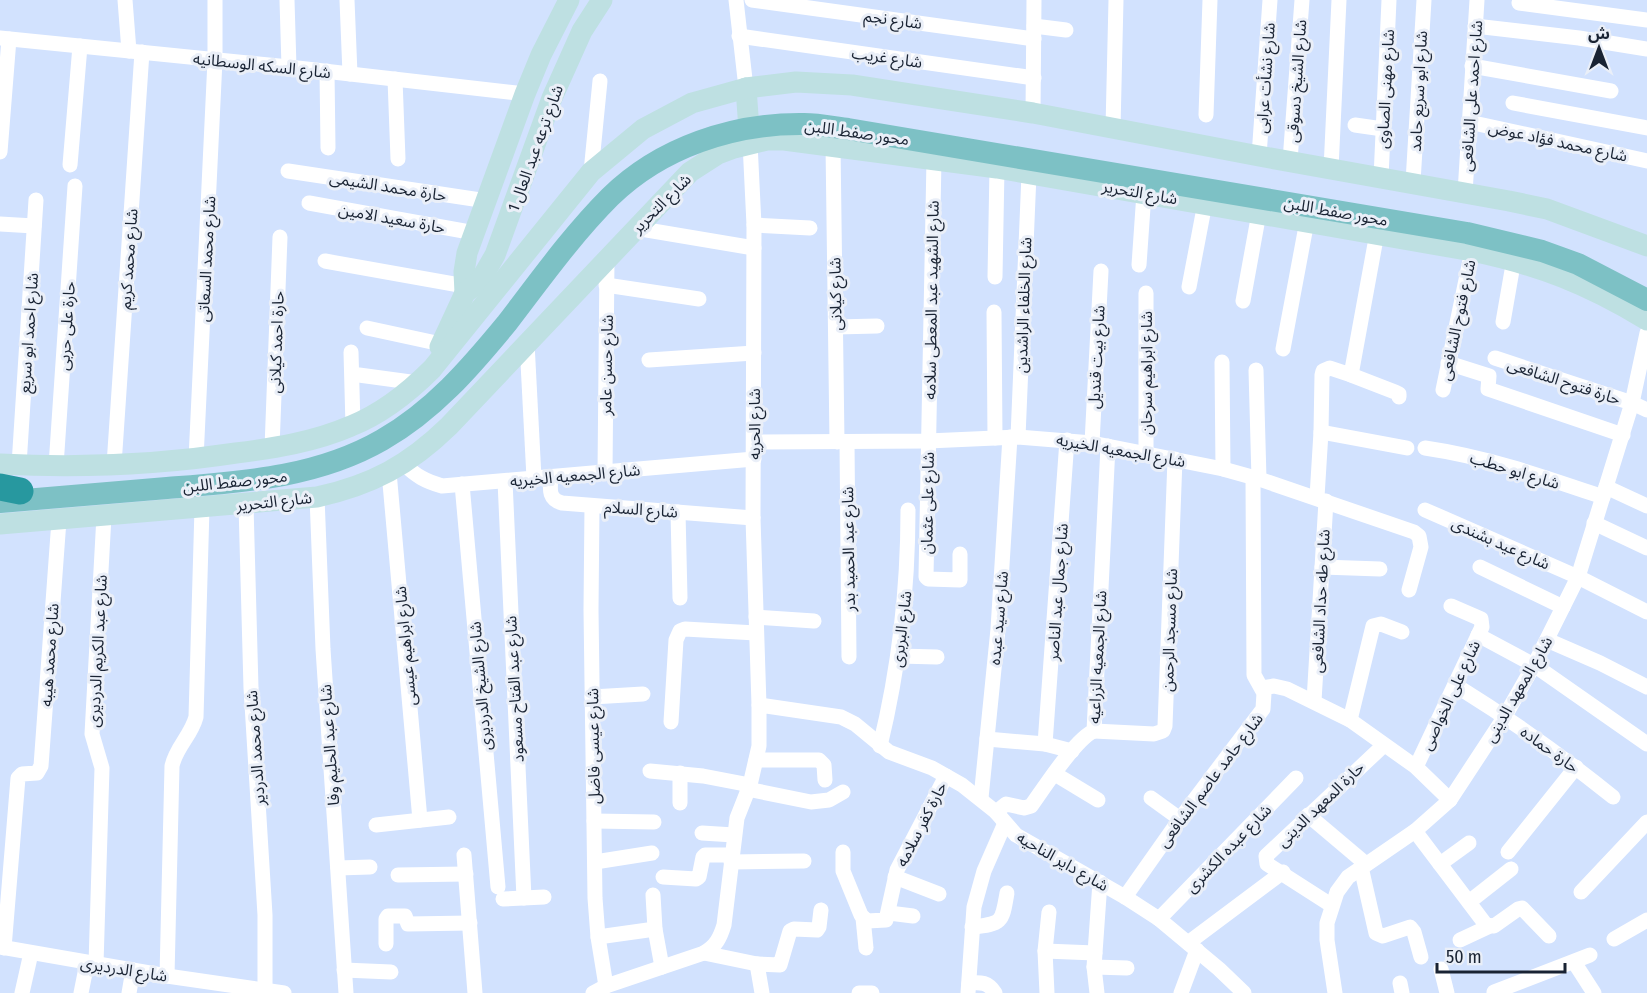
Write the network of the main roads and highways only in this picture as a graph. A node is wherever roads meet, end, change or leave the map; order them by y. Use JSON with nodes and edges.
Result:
{"nodes":[{"id":1,"x":1647,"y":287,"type":"edge"},
{"id":2,"x":1647,"y":300,"type":"edge"},
{"id":3,"x":7,"y":484,"type":"edge"}],
"edges":[{"from":1,"to":3,"type":"main road","name":"محور صفط اللبن"},
{"from":2,"to":3,"type":"main road","name":"محور صفط اللبن"}]}
